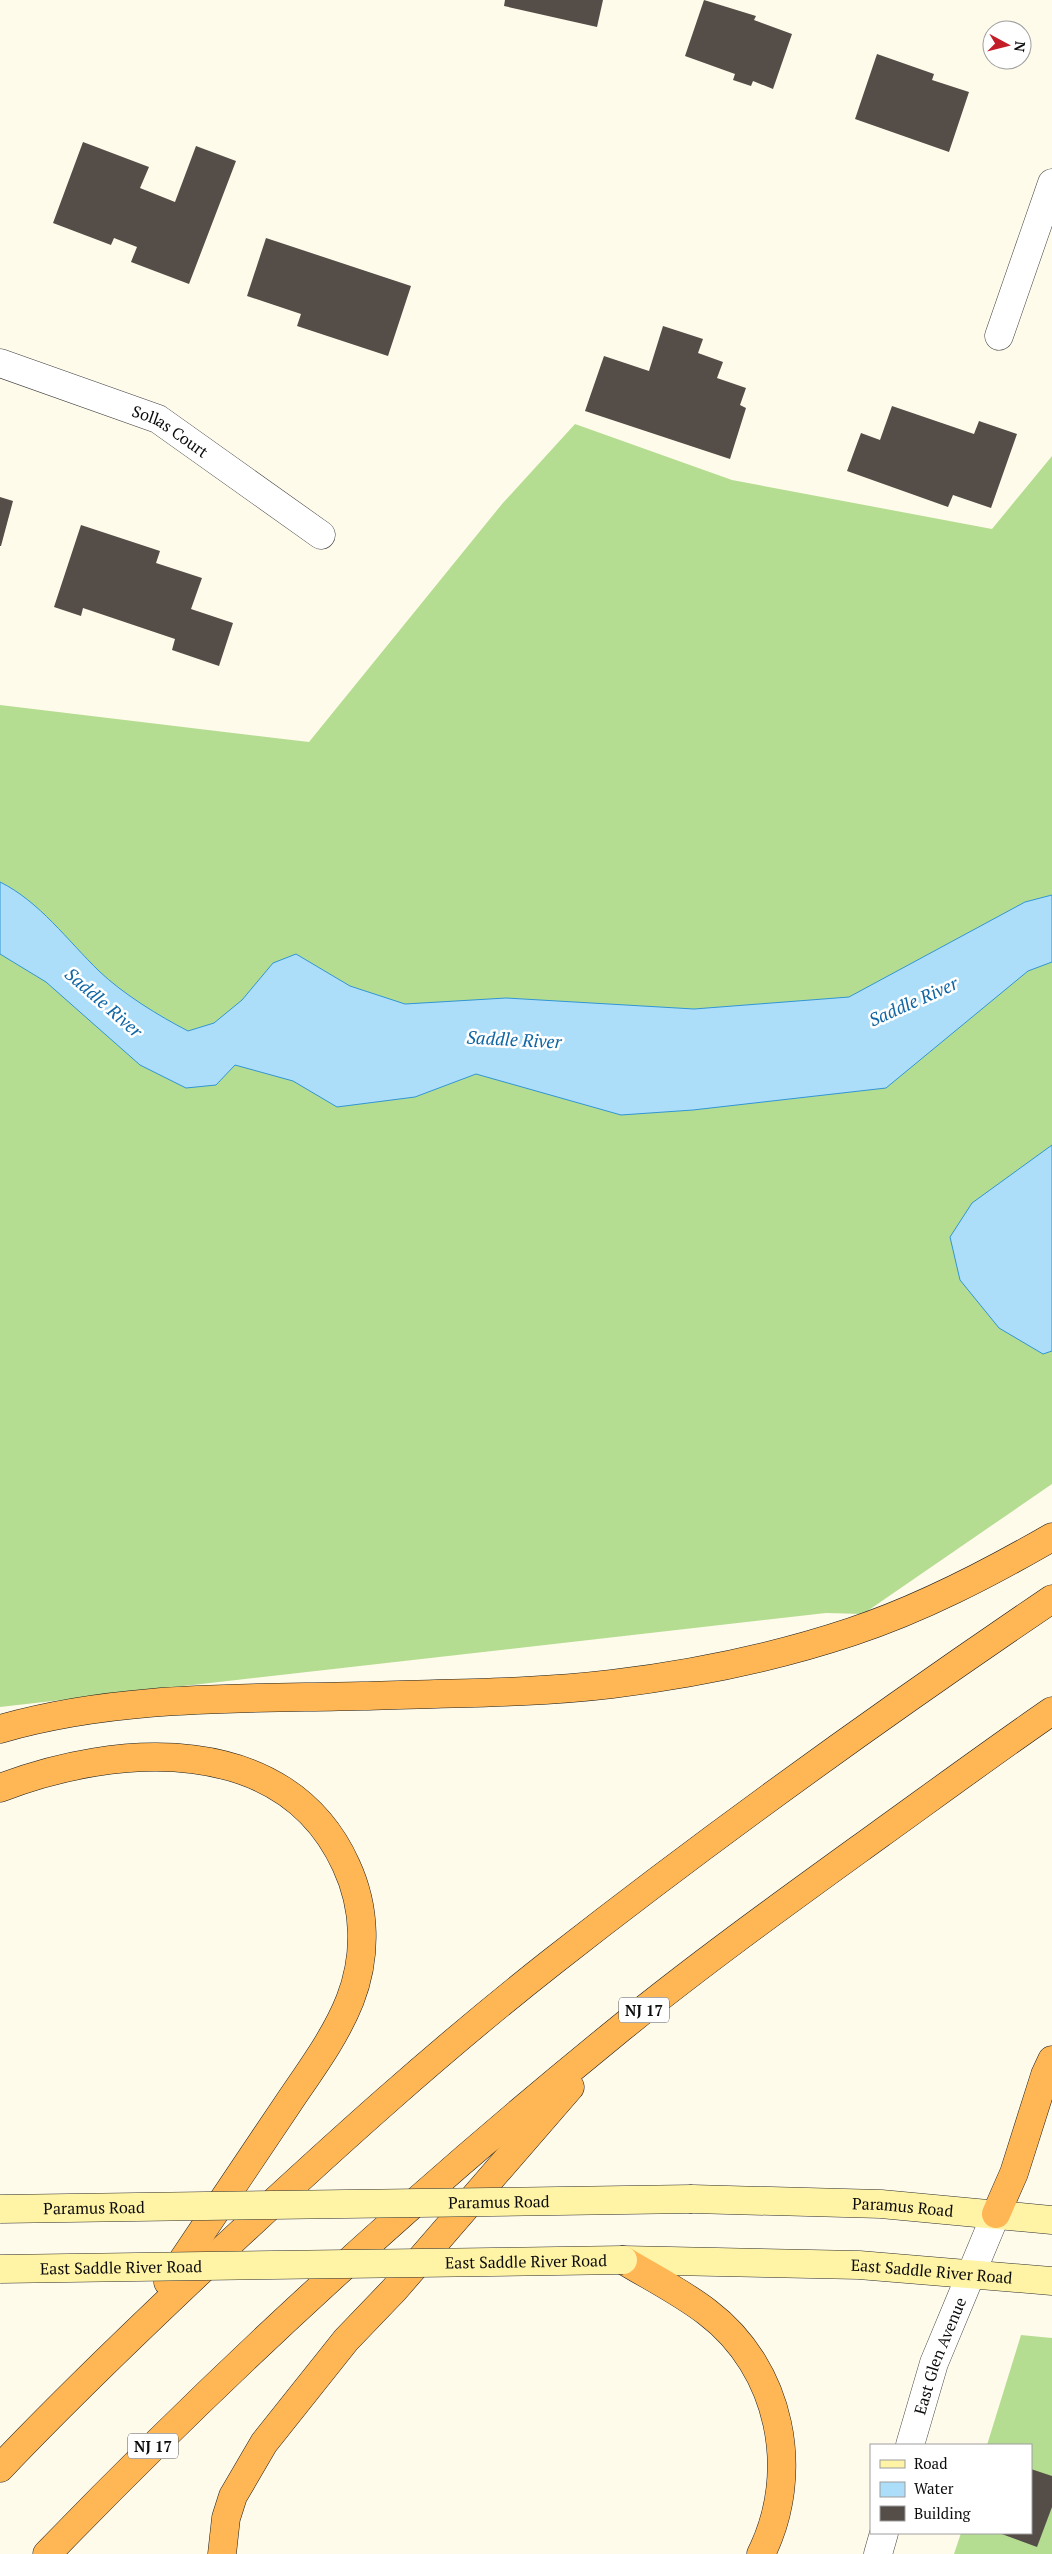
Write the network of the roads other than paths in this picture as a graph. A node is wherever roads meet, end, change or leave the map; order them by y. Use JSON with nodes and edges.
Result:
{"nodes":[{"id":1,"x":1052,"y":183,"type":"edge"},
{"id":2,"x":999,"y":336,"type":"dead end"},
{"id":3,"x":0,"y":363,"type":"edge"},
{"id":4,"x":321,"y":535,"type":"dead end"},
{"id":5,"x":1052,"y":1537,"type":"edge"},
{"id":6,"x":1052,"y":1599,"type":"edge"},
{"id":7,"x":1052,"y":1711,"type":"edge"},
{"id":8,"x":0,"y":1728,"type":"edge"},
{"id":9,"x":0,"y":1788,"type":"edge"},
{"id":10,"x":623,"y":2026,"type":"junction"},
{"id":11,"x":1052,"y":2060,"type":"edge"},
{"id":12,"x":0,"y":2209,"type":"edge"},
{"id":13,"x":996,"y":2214,"type":"junction"},
{"id":14,"x":1052,"y":2220,"type":"edge"},
{"id":15,"x":623,"y":2260,"type":"junction"},
{"id":16,"x":0,"y":2269,"type":"edge"},
{"id":17,"x":973,"y":2274,"type":"junction"},
{"id":18,"x":1052,"y":2281,"type":"edge"},
{"id":19,"x":134,"y":2333,"type":"junction"},
{"id":20,"x":25,"y":2441,"type":"junction"},
{"id":21,"x":910,"y":2444,"type":"edge"},
{"id":22,"x":0,"y":2459,"type":"edge"},
{"id":23,"x":0,"y":2468,"type":"edge"},
{"id":24,"x":884,"y":2534,"type":"edge"},
{"id":25,"x":47,"y":2554,"type":"edge"},
{"id":26,"x":222,"y":2554,"type":"edge"},
{"id":27,"x":761,"y":2554,"type":"edge"},
{"id":28,"x":878,"y":2554,"type":"edge"}],
"edges":[{"from":1,"to":2,"type":"street"},
{"from":3,"to":4,"type":"street","name":"Sollas Court"},
{"from":5,"to":8,"type":"highway"},
{"from":6,"to":19,"type":"highway"},
{"from":7,"to":10,"type":"highway","number":"NJ 17"},
{"from":9,"to":19,"type":"highway"},
{"from":10,"to":25,"type":"highway","number":"NJ 17"},
{"from":10,"to":26,"type":"highway"},
{"from":11,"to":13,"type":"highway"},
{"from":12,"to":13,"type":"main road","name":"Paramus Road","bridge":true},
{"from":13,"to":14,"type":"main road"},
{"from":13,"to":17,"type":"street","name":"East Glen Avenue"},
{"from":15,"to":16,"type":"main road","name":"East Saddle River Road","bridge":true},
{"from":15,"to":17,"type":"main road","name":"East Saddle River Road"},
{"from":15,"to":27,"type":"highway"},
{"from":17,"to":18,"type":"main road","name":"East Saddle River Road"},
{"from":17,"to":21,"type":"street","name":"East Glen Avenue"},
{"from":19,"to":20,"type":"highway"},
{"from":20,"to":22,"type":"highway"},
{"from":20,"to":23,"type":"highway"},
{"from":24,"to":28,"type":"street"}]}
